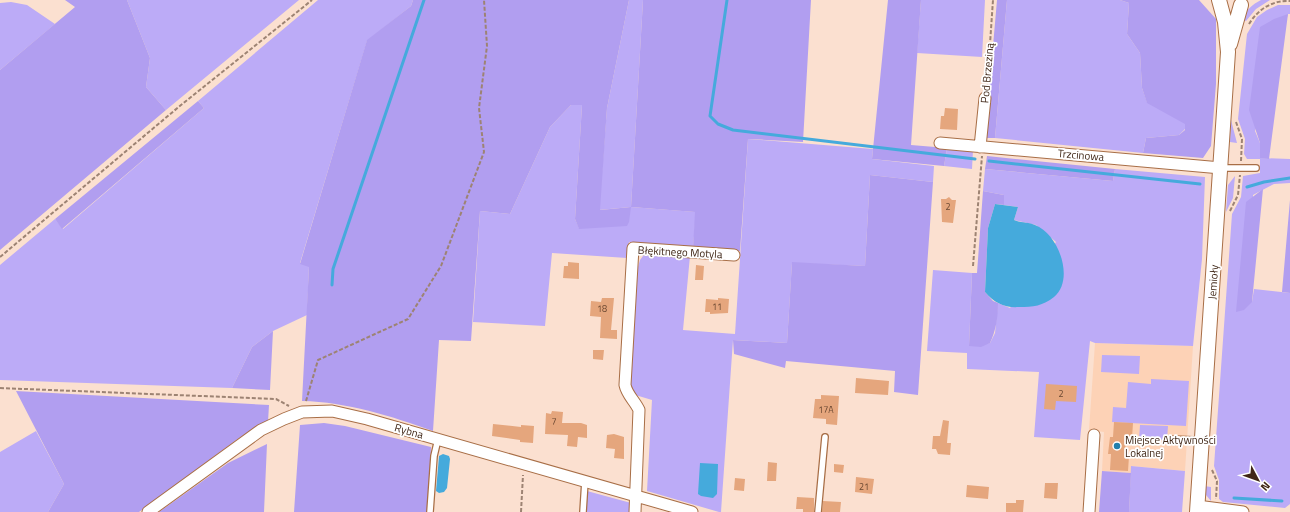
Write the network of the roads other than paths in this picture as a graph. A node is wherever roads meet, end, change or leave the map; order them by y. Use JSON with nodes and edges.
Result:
{"nodes":[{"id":1,"x":1219,"y":0,"type":"edge"},
{"id":2,"x":1245,"y":3,"type":"edge"},
{"id":3,"x":1228,"y":52,"type":"junction"},
{"id":4,"x":985,"y":98,"type":"road end"},
{"id":5,"x":940,"y":143,"type":"dead end"},
{"id":6,"x":982,"y":147,"type":"junction"},
{"id":7,"x":1221,"y":168,"type":"junction"},
{"id":8,"x":1256,"y":168,"type":"dead end"},
{"id":9,"x":734,"y":255,"type":"dead end"},
{"id":10,"x":825,"y":436,"type":"dead end"},
{"id":11,"x":1094,"y":436,"type":"dead end"},
{"id":12,"x":438,"y":439,"type":"junction"},
{"id":13,"x":1169,"y":439,"type":"dead end"},
{"id":14,"x":1193,"y":440,"type":"dead end"},
{"id":15,"x":585,"y":481,"type":"junction"},
{"id":16,"x":636,"y":496,"type":"junction"},
{"id":17,"x":1197,"y":509,"type":"edge"},
{"id":18,"x":148,"y":512,"type":"edge"},
{"id":19,"x":430,"y":512,"type":"edge"},
{"id":20,"x":583,"y":512,"type":"edge"},
{"id":21,"x":635,"y":512,"type":"edge"},
{"id":22,"x":692,"y":512,"type":"edge"},
{"id":23,"x":818,"y":512,"type":"edge"},
{"id":24,"x":1089,"y":512,"type":"edge"},
{"id":25,"x":1243,"y":512,"type":"edge"}],
"edges":[{"from":1,"to":2,"type":"street"},
{"from":1,"to":3,"type":"street","name":"Jemioły"},
{"from":2,"to":3,"type":"street","name":"Jemioły"},
{"from":3,"to":7,"type":"street","name":"Jemioły"},
{"from":4,"to":6,"type":"street","name":"Pod Brzeziną"},
{"from":5,"to":6,"type":"street","name":"Trzcinowa"},
{"from":6,"to":7,"type":"street","name":"Trzcinowa"},
{"from":7,"to":8,"type":"lane"},
{"from":7,"to":17,"type":"street","name":"Jemioły"},
{"from":9,"to":16,"type":"street","name":"Błękitnego Motyla"},
{"from":10,"to":23,"type":"lane"},
{"from":11,"to":24,"type":"street"},
{"from":12,"to":15,"type":"street","name":"Rybna"},
{"from":12,"to":18,"type":"street","name":"Rybna"},
{"from":12,"to":19,"type":"lane"},
{"from":13,"to":14,"type":"lane"},
{"from":15,"to":16,"type":"street","name":"Rybna"},
{"from":15,"to":20,"type":"lane"},
{"from":16,"to":21,"type":"street"},
{"from":16,"to":22,"type":"street","name":"Rybna"},
{"from":17,"to":25,"type":"street"}]}
